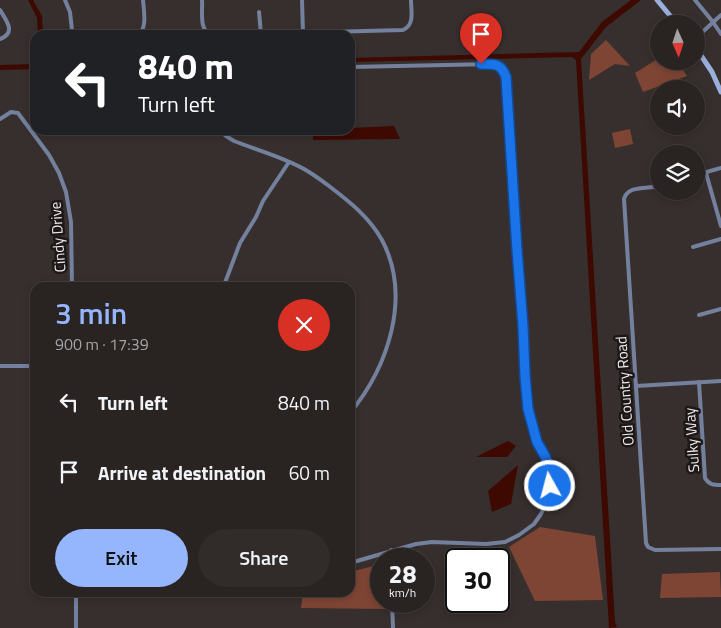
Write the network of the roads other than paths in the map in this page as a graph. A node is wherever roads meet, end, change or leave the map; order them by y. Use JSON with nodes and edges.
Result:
{"nodes":[{"id":1,"x":65,"y":0,"type":"edge"},
{"id":2,"x":143,"y":0,"type":"edge"},
{"id":3,"x":202,"y":0,"type":"edge"},
{"id":4,"x":302,"y":0,"type":"edge"},
{"id":5,"x":411,"y":0,"type":"edge"},
{"id":6,"x":657,"y":0,"type":"edge"},
{"id":7,"x":695,"y":0,"type":"edge"},
{"id":8,"x":0,"y":10,"type":"edge"},
{"id":9,"x":259,"y":12,"type":"dead end"},
{"id":10,"x":670,"y":15,"type":"edge"},
{"id":11,"x":721,"y":15,"type":"edge"},
{"id":12,"x":713,"y":22,"type":"junction"},
{"id":13,"x":72,"y":30,"type":"edge"},
{"id":14,"x":143,"y":30,"type":"edge"},
{"id":15,"x":205,"y":30,"type":"edge"},
{"id":16,"x":261,"y":30,"type":"edge"},
{"id":17,"x":303,"y":30,"type":"edge"},
{"id":18,"x":705,"y":30,"type":"edge"},
{"id":19,"x":355,"y":31,"type":"edge"},
{"id":20,"x":721,"y":34,"type":"edge"},
{"id":21,"x":0,"y":39,"type":"edge"},
{"id":22,"x":705,"y":62,"type":"edge"},
{"id":23,"x":355,"y":68,"type":"edge"},
{"id":24,"x":721,"y":92,"type":"edge"},
{"id":25,"x":0,"y":118,"type":"edge"},
{"id":26,"x":30,"y":129,"type":"edge"},
{"id":27,"x":34,"y":135,"type":"edge"},
{"id":28,"x":225,"y":135,"type":"edge"},
{"id":29,"x":290,"y":162,"type":"junction"},
{"id":30,"x":721,"y":168,"type":"edge"},
{"id":31,"x":706,"y":173,"type":"joint"},
{"id":32,"x":650,"y":187,"type":"edge"},
{"id":33,"x":721,"y":226,"type":"edge"},
{"id":34,"x":721,"y":239,"type":"edge"},
{"id":35,"x":693,"y":247,"type":"dead end"},
{"id":36,"x":72,"y":282,"type":"edge"},
{"id":37,"x":225,"y":282,"type":"edge"},
{"id":38,"x":721,"y":309,"type":"edge"},
{"id":39,"x":700,"y":316,"type":"dead end"},
{"id":40,"x":0,"y":366,"type":"edge"},
{"id":41,"x":30,"y":366,"type":"edge"},
{"id":42,"x":721,"y":380,"type":"edge"},
{"id":43,"x":699,"y":382,"type":"junction"},
{"id":44,"x":636,"y":386,"type":"junction"},
{"id":45,"x":355,"y":407,"type":"edge"},
{"id":46,"x":721,"y":485,"type":"edge"},
{"id":47,"x":399,"y":548,"type":"edge"},
{"id":48,"x":721,"y":549,"type":"edge"},
{"id":49,"x":370,"y":557,"type":"edge"},
{"id":50,"x":355,"y":561,"type":"edge"},
{"id":51,"x":76,"y":597,"type":"edge"},
{"id":52,"x":392,"y":613,"type":"edge"},
{"id":53,"x":76,"y":628,"type":"edge"},
{"id":54,"x":393,"y":628,"type":"edge"}],
"edges":[{"from":1,"to":13,"type":"street"},
{"from":2,"to":14,"type":"street"},
{"from":3,"to":15,"type":"street"},
{"from":4,"to":17,"type":"street"},
{"from":5,"to":19,"type":"street"},
{"from":6,"to":10,"type":"street"},
{"from":7,"to":12,"type":"street"},
{"from":8,"to":21,"type":"street"},
{"from":9,"to":16,"type":"street"},
{"from":11,"to":12,"type":"street"},
{"from":12,"to":18,"type":"street"},
{"from":12,"to":20,"type":"street"},
{"from":22,"to":24,"type":"street"},
{"from":23,"to":47,"type":"street"},
{"from":25,"to":26,"type":"street","name":"Cindy Drive"},
{"from":27,"to":36,"type":"street","name":"Cindy Drive"},
{"from":28,"to":29,"type":"street"},
{"from":29,"to":37,"type":"street"},
{"from":29,"to":45,"type":"street"},
{"from":30,"to":31,"type":"street"},
{"from":31,"to":33,"type":"street"},
{"from":32,"to":44,"type":"street","name":"Old Country Road"},
{"from":34,"to":35,"type":"street"},
{"from":38,"to":39,"type":"street"},
{"from":40,"to":41,"type":"street"},
{"from":42,"to":43,"type":"street"},
{"from":43,"to":44,"type":"street"},
{"from":43,"to":46,"type":"street","name":"Sulky Way"},
{"from":44,"to":48,"type":"street","name":"Old Country Road"},
{"from":49,"to":50,"type":"street"},
{"from":51,"to":53,"type":"street"},
{"from":52,"to":54,"type":"street"}]}
